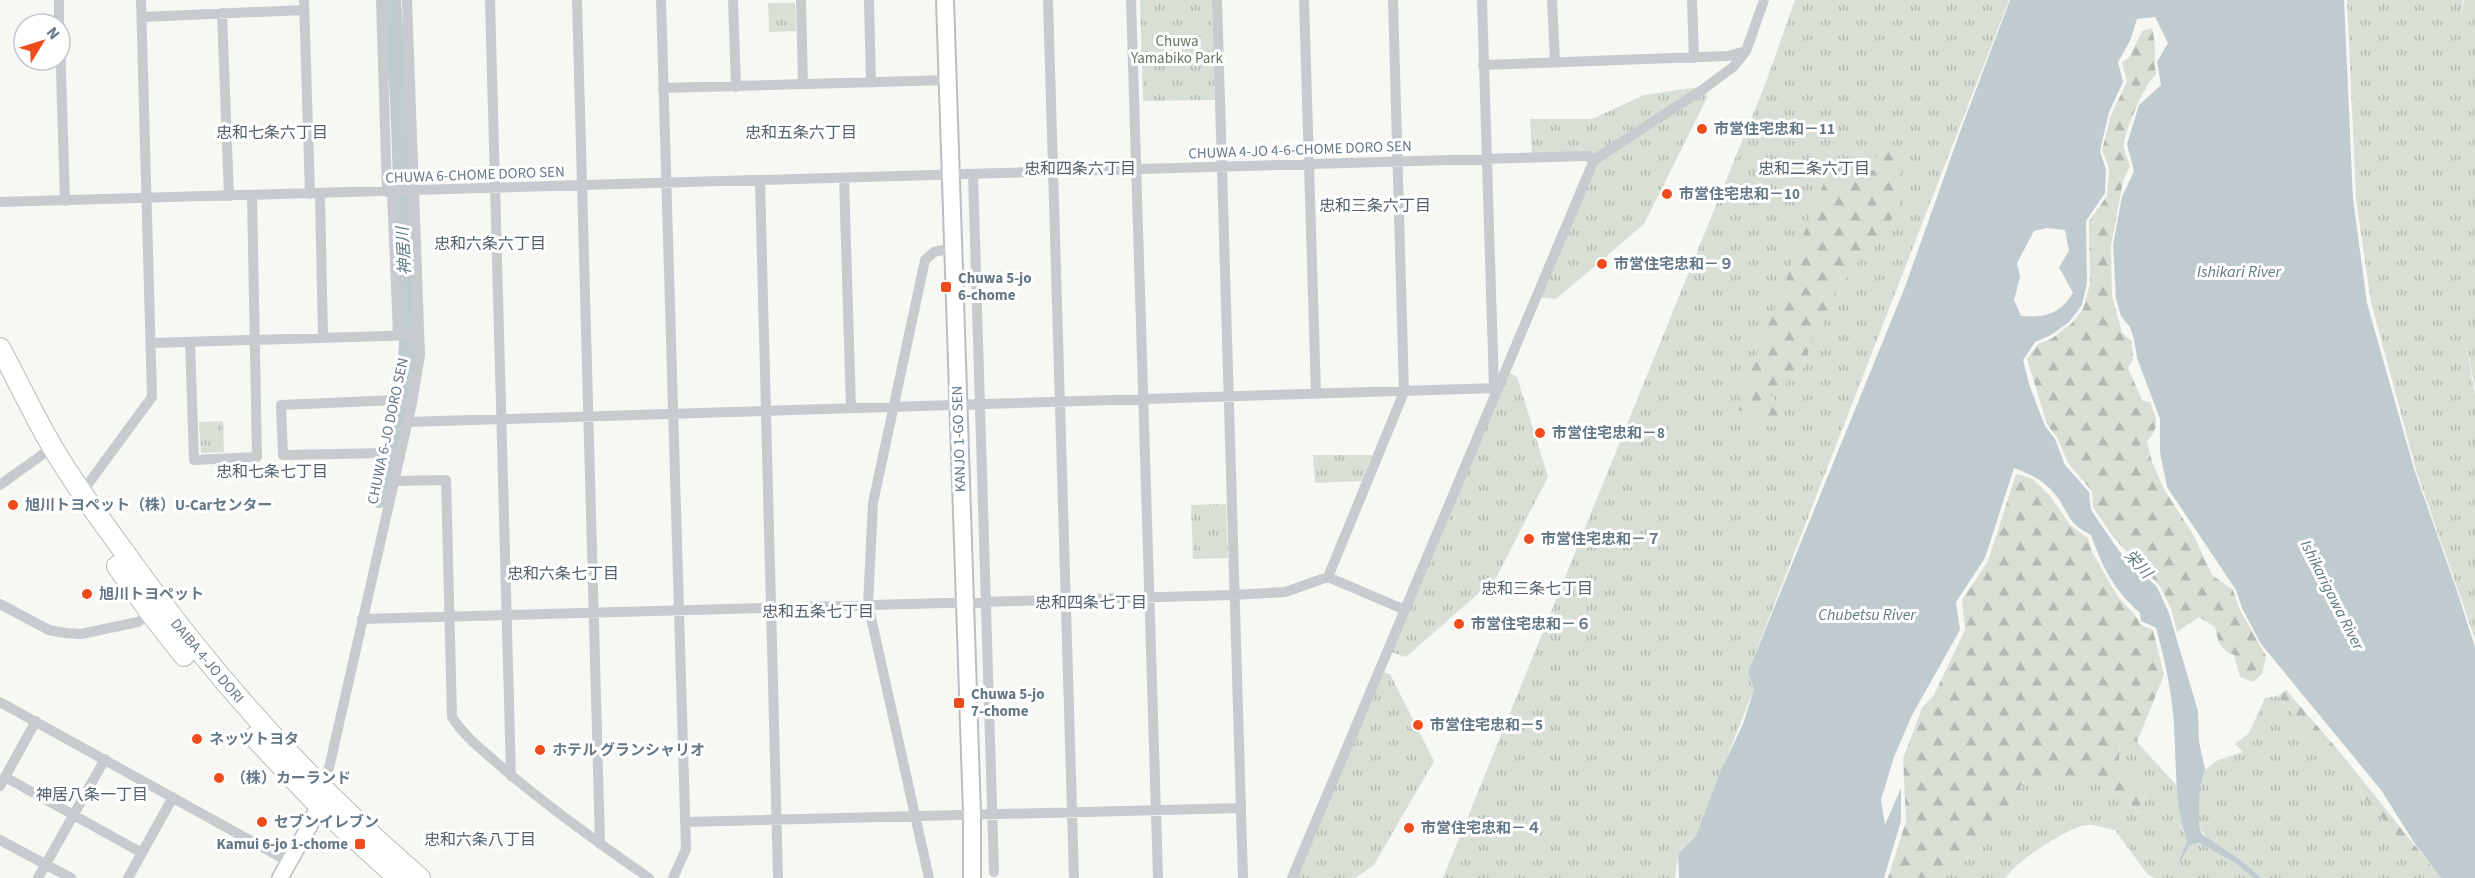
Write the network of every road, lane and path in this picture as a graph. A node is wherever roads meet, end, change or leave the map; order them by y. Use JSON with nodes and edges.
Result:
{"nodes":[{"id":1,"x":141,"y":0,"type":"edge"},
{"id":2,"x":381,"y":0,"type":"edge"},
{"id":3,"x":407,"y":0,"type":"edge"},
{"id":4,"x":490,"y":0,"type":"edge"},
{"id":5,"x":577,"y":0,"type":"edge"},
{"id":6,"x":661,"y":0,"type":"edge"},
{"id":7,"x":733,"y":0,"type":"edge"},
{"id":8,"x":801,"y":0,"type":"edge"},
{"id":9,"x":869,"y":0,"type":"edge"},
{"id":10,"x":945,"y":0,"type":"edge"},
{"id":11,"x":1048,"y":0,"type":"edge"},
{"id":12,"x":1131,"y":0,"type":"edge"},
{"id":13,"x":1217,"y":0,"type":"edge"},
{"id":14,"x":1304,"y":0,"type":"edge"},
{"id":15,"x":1393,"y":0,"type":"edge"},
{"id":16,"x":1482,"y":0,"type":"edge"},
{"id":17,"x":1552,"y":0,"type":"edge"},
{"id":18,"x":1692,"y":0,"type":"edge"},
{"id":19,"x":1764,"y":0,"type":"edge"},
{"id":20,"x":304,"y":5,"type":"edge"},
{"id":21,"x":222,"y":13,"type":"junction"},
{"id":22,"x":142,"y":17,"type":"junction"},
{"id":23,"x":1746,"y":51,"type":"junction"},
{"id":24,"x":1694,"y":58,"type":"junction"},
{"id":25,"x":1555,"y":62,"type":"junction"},
{"id":26,"x":1483,"y":65,"type":"junction"},
{"id":27,"x":61,"y":72,"type":"edge"},
{"id":28,"x":949,"y":80,"type":"junction"},
{"id":29,"x":871,"y":83,"type":"junction"},
{"id":30,"x":803,"y":84,"type":"junction"},
{"id":31,"x":736,"y":87,"type":"junction"},
{"id":32,"x":663,"y":88,"type":"junction"},
{"id":33,"x":1488,"y":160,"type":"junction"},
{"id":34,"x":1594,"y":160,"type":"junction"},
{"id":35,"x":1398,"y":162,"type":"junction"},
{"id":36,"x":1310,"y":165,"type":"junction"},
{"id":37,"x":1221,"y":167,"type":"junction"},
{"id":38,"x":1137,"y":170,"type":"junction"},
{"id":39,"x":1054,"y":172,"type":"junction"},
{"id":40,"x":973,"y":174,"type":"junction"},
{"id":41,"x":952,"y":175,"type":"junction"},
{"id":42,"x":844,"y":178,"type":"junction"},
{"id":43,"x":760,"y":181,"type":"junction"},
{"id":44,"x":666,"y":184,"type":"junction"},
{"id":45,"x":582,"y":186,"type":"junction"},
{"id":46,"x":495,"y":189,"type":"junction"},
{"id":47,"x":399,"y":192,"type":"junction"},
{"id":48,"x":315,"y":194,"type":"junction"},
{"id":49,"x":252,"y":195,"type":"junction"},
{"id":50,"x":229,"y":196,"type":"junction"},
{"id":51,"x":147,"y":200,"type":"junction"},
{"id":52,"x":65,"y":201,"type":"junction"},
{"id":53,"x":0,"y":202,"type":"edge"},
{"id":54,"x":952,"y":248,"type":"junction"},
{"id":55,"x":408,"y":335,"type":"junction"},
{"id":56,"x":323,"y":338,"type":"junction"},
{"id":57,"x":255,"y":340,"type":"junction"},
{"id":58,"x":190,"y":342,"type":"junction"},
{"id":59,"x":151,"y":343,"type":"junction"},
{"id":60,"x":0,"y":348,"type":"edge"},
{"id":61,"x":0,"y":375,"type":"edge"},
{"id":62,"x":1496,"y":388,"type":"junction"},
{"id":63,"x":1404,"y":392,"type":"junction"},
{"id":64,"x":1316,"y":393,"type":"junction"},
{"id":65,"x":1228,"y":395,"type":"junction"},
{"id":66,"x":1143,"y":399,"type":"junction"},
{"id":67,"x":1059,"y":400,"type":"junction"},
{"id":68,"x":406,"y":402,"type":"junction"},
{"id":69,"x":979,"y":402,"type":"junction"},
{"id":70,"x":957,"y":403,"type":"junction"},
{"id":71,"x":892,"y":406,"type":"junction"},
{"id":72,"x":851,"y":408,"type":"junction"},
{"id":73,"x":767,"y":409,"type":"junction"},
{"id":74,"x":673,"y":413,"type":"junction"},
{"id":75,"x":588,"y":415,"type":"junction"},
{"id":76,"x":501,"y":418,"type":"junction"},
{"id":77,"x":408,"y":422,"type":"junction"},
{"id":78,"x":48,"y":451,"type":"junction"},
{"id":79,"x":394,"y":455,"type":"junction"},
{"id":80,"x":394,"y":481,"type":"junction"},
{"id":81,"x":0,"y":485,"type":"edge"},
{"id":82,"x":78,"y":498,"type":"junction"},
{"id":83,"x":1328,"y":577,"type":"junction"},
{"id":84,"x":1234,"y":595,"type":"junction"},
{"id":85,"x":1150,"y":596,"type":"junction"},
{"id":86,"x":1066,"y":599,"type":"junction"},
{"id":87,"x":985,"y":601,"type":"junction"},
{"id":88,"x":965,"y":602,"type":"junction"},
{"id":89,"x":0,"y":604,"type":"edge"},
{"id":90,"x":868,"y":604,"type":"junction"},
{"id":91,"x":770,"y":608,"type":"junction"},
{"id":92,"x":156,"y":609,"type":"junction"},
{"id":93,"x":677,"y":610,"type":"junction"},
{"id":94,"x":1404,"y":610,"type":"junction"},
{"id":95,"x":593,"y":612,"type":"junction"},
{"id":96,"x":507,"y":615,"type":"junction"},
{"id":97,"x":448,"y":618,"type":"junction"},
{"id":98,"x":362,"y":619,"type":"junction"},
{"id":99,"x":0,"y":702,"type":"edge"},
{"id":100,"x":36,"y":721,"type":"junction"},
{"id":101,"x":105,"y":759,"type":"junction"},
{"id":102,"x":511,"y":776,"type":"junction"},
{"id":103,"x":2,"y":781,"type":"edge"},
{"id":104,"x":173,"y":797,"type":"junction"},
{"id":105,"x":322,"y":798,"type":"junction"},
{"id":106,"x":1241,"y":808,"type":"junction"},
{"id":107,"x":1157,"y":810,"type":"junction"},
{"id":108,"x":1071,"y":813,"type":"junction"},
{"id":109,"x":972,"y":814,"type":"junction"},
{"id":110,"x":993,"y":814,"type":"junction"},
{"id":111,"x":73,"y":815,"type":"junction"},
{"id":112,"x":914,"y":816,"type":"junction"},
{"id":113,"x":777,"y":820,"type":"junction"},
{"id":114,"x":685,"y":822,"type":"junction"},
{"id":115,"x":0,"y":840,"type":"edge"},
{"id":116,"x":600,"y":844,"type":"junction"},
{"id":117,"x":142,"y":853,"type":"junction"},
{"id":118,"x":289,"y":862,"type":"junction"},
{"id":119,"x":46,"y":865,"type":"junction"},
{"id":120,"x":994,"y":872,"type":"dead end"},
{"id":121,"x":395,"y":873,"type":"edge"},
{"id":122,"x":38,"y":878,"type":"edge"},
{"id":123,"x":70,"y":878,"type":"edge"},
{"id":124,"x":128,"y":878,"type":"edge"},
{"id":125,"x":280,"y":878,"type":"edge"},
{"id":126,"x":420,"y":878,"type":"edge"},
{"id":127,"x":649,"y":878,"type":"edge"},
{"id":128,"x":673,"y":878,"type":"edge"},
{"id":129,"x":778,"y":878,"type":"edge"},
{"id":130,"x":929,"y":878,"type":"edge"},
{"id":131,"x":972,"y":878,"type":"edge"},
{"id":132,"x":1074,"y":878,"type":"edge"},
{"id":133,"x":1158,"y":878,"type":"edge"},
{"id":134,"x":1243,"y":878,"type":"edge"},
{"id":135,"x":1292,"y":878,"type":"edge"}],
"edges":[{"from":1,"to":22,"type":"street"},
{"from":2,"to":47,"type":"street"},
{"from":3,"to":47,"type":"street","name":"CHUWA 6-JO DORO SEN"},
{"from":4,"to":46,"type":"street"},
{"from":5,"to":45,"type":"street"},
{"from":6,"to":32,"type":"street"},
{"from":7,"to":31,"type":"street"},
{"from":8,"to":30,"type":"street"},
{"from":9,"to":29,"type":"street"},
{"from":10,"to":28,"type":"main road","name":"KANJO 1-GO SEN"},
{"from":11,"to":39,"type":"street"},
{"from":12,"to":38,"type":"street"},
{"from":13,"to":37,"type":"street"},
{"from":14,"to":36,"type":"street"},
{"from":15,"to":35,"type":"street"},
{"from":16,"to":26,"type":"street"},
{"from":17,"to":25,"type":"street"},
{"from":18,"to":24,"type":"street"},
{"from":19,"to":23,"type":"street"},
{"from":20,"to":21,"type":"street"},
{"from":20,"to":48,"type":"street"},
{"from":21,"to":22,"type":"street"},
{"from":21,"to":50,"type":"street"},
{"from":22,"to":51,"type":"street"},
{"from":23,"to":24,"type":"street"},
{"from":23,"to":34,"type":"street"},
{"from":24,"to":25,"type":"street"},
{"from":25,"to":26,"type":"street"},
{"from":26,"to":33,"type":"street"},
{"from":27,"to":52,"type":"street"},
{"from":28,"to":29,"type":"street"},
{"from":28,"to":41,"type":"main road","name":"KANJO 1-GO SEN"},
{"from":29,"to":30,"type":"street"},
{"from":30,"to":31,"type":"street"},
{"from":31,"to":32,"type":"street"},
{"from":32,"to":44,"type":"street"},
{"from":33,"to":34,"type":"street","name":"CHUWA 4-JO 4-6-CHOME DORO SEN"},
{"from":33,"to":35,"type":"street","name":"CHUWA 4-JO 4-6-CHOME DORO SEN"},
{"from":33,"to":62,"type":"street"},
{"from":34,"to":62,"type":"street"},
{"from":35,"to":36,"type":"street","name":"CHUWA 4-JO 4-6-CHOME DORO SEN"},
{"from":35,"to":63,"type":"street"},
{"from":36,"to":37,"type":"street","name":"CHUWA 4-JO 4-6-CHOME DORO SEN"},
{"from":36,"to":64,"type":"street"},
{"from":37,"to":38,"type":"street","name":"CHUWA 4-JO 4-6-CHOME DORO SEN"},
{"from":37,"to":65,"type":"street"},
{"from":38,"to":39,"type":"street","name":"CHUWA 4-JO 4-6-CHOME DORO SEN"},
{"from":38,"to":66,"type":"street"},
{"from":39,"to":40,"type":"street","name":"CHUWA 4-JO 4-6-CHOME DORO SEN"},
{"from":39,"to":67,"type":"street"},
{"from":40,"to":41,"type":"street","name":"CHUWA 4-JO 4-6-CHOME DORO SEN"},
{"from":40,"to":69,"type":"street"},
{"from":41,"to":42,"type":"street","name":"CHUWA 6-CHOME DORO SEN"},
{"from":41,"to":54,"type":"main road","name":"KANJO 1-GO SEN"},
{"from":42,"to":43,"type":"street","name":"CHUWA 6-CHOME DORO SEN"},
{"from":42,"to":72,"type":"street"},
{"from":43,"to":44,"type":"street","name":"CHUWA 6-CHOME DORO SEN"},
{"from":43,"to":73,"type":"street"},
{"from":44,"to":45,"type":"street","name":"CHUWA 6-CHOME DORO SEN"},
{"from":44,"to":74,"type":"street"},
{"from":45,"to":46,"type":"street","name":"CHUWA 6-CHOME DORO SEN"},
{"from":45,"to":75,"type":"street"},
{"from":46,"to":47,"type":"street","name":"CHUWA 6-CHOME DORO SEN"},
{"from":46,"to":76,"type":"street"},
{"from":47,"to":48,"type":"street","name":"CHUWA 6-CHOME DORO SEN"},
{"from":47,"to":55,"type":"street"},
{"from":47,"to":55,"type":"street","name":"CHUWA 6-JO DORO SEN"},
{"from":48,"to":49,"type":"street","name":"CHUWA 6-CHOME DORO SEN"},
{"from":48,"to":56,"type":"street"},
{"from":49,"to":50,"type":"street","name":"CHUWA 6-CHOME DORO SEN"},
{"from":49,"to":57,"type":"street"},
{"from":50,"to":51,"type":"street","name":"CHUWA 6-CHOME DORO SEN"},
{"from":51,"to":52,"type":"street","name":"CHUWA 6-CHOME DORO SEN"},
{"from":51,"to":59,"type":"street"},
{"from":52,"to":53,"type":"street","name":"CHUWA 6-CHOME DORO SEN"},
{"from":54,"to":70,"type":"main road","name":"KANJO 1-GO SEN"},
{"from":54,"to":71,"type":"street"},
{"from":55,"to":56,"type":"street"},
{"from":55,"to":68,"type":"street","name":"CHUWA 6-JO DORO SEN"},
{"from":56,"to":57,"type":"street"},
{"from":57,"to":58,"type":"street"},
{"from":57,"to":58,"type":"street"},
{"from":58,"to":59,"type":"street"},
{"from":59,"to":82,"type":"street"},
{"from":60,"to":78,"type":"highway","name":"DAIBA 4-JO DORI"},
{"from":61,"to":78,"type":"highway","name":"DAIBA 4-JO DORI"},
{"from":62,"to":63,"type":"street"},
{"from":62,"to":94,"type":"street"},
{"from":63,"to":64,"type":"street"},
{"from":63,"to":83,"type":"street"},
{"from":64,"to":65,"type":"street"},
{"from":65,"to":66,"type":"street"},
{"from":65,"to":84,"type":"street"},
{"from":66,"to":67,"type":"street"},
{"from":66,"to":85,"type":"street"},
{"from":67,"to":69,"type":"street"},
{"from":67,"to":86,"type":"street"},
{"from":68,"to":77,"type":"street","name":"CHUWA 6-JO DORO SEN"},
{"from":68,"to":79,"type":"street"},
{"from":69,"to":70,"type":"street"},
{"from":69,"to":87,"type":"street"},
{"from":70,"to":71,"type":"street"},
{"from":70,"to":88,"type":"main road","name":"KANJO 1-GO SEN"},
{"from":71,"to":72,"type":"street"},
{"from":71,"to":90,"type":"street"},
{"from":72,"to":73,"type":"street"},
{"from":73,"to":74,"type":"street"},
{"from":73,"to":91,"type":"street"},
{"from":74,"to":75,"type":"street"},
{"from":74,"to":93,"type":"street"},
{"from":75,"to":76,"type":"street"},
{"from":75,"to":95,"type":"street"},
{"from":76,"to":77,"type":"street"},
{"from":76,"to":96,"type":"street"},
{"from":77,"to":79,"type":"street","name":"CHUWA 6-JO DORO SEN"},
{"from":78,"to":81,"type":"street"},
{"from":78,"to":82,"type":"highway","name":"DAIBA 4-JO DORI"},
{"from":79,"to":80,"type":"street","name":"CHUWA 6-JO DORO SEN"},
{"from":80,"to":97,"type":"street"},
{"from":80,"to":98,"type":"street","name":"CHUWA 6-JO DORO SEN"},
{"from":82,"to":92,"type":"highway","name":"DAIBA 4-JO DORI"},
{"from":83,"to":84,"type":"street"},
{"from":83,"to":94,"type":"street"},
{"from":84,"to":85,"type":"street"},
{"from":84,"to":106,"type":"street"},
{"from":85,"to":86,"type":"street"},
{"from":85,"to":107,"type":"street"},
{"from":86,"to":87,"type":"street"},
{"from":86,"to":108,"type":"street"},
{"from":87,"to":88,"type":"street"},
{"from":87,"to":110,"type":"street"},
{"from":88,"to":90,"type":"street"},
{"from":88,"to":109,"type":"main road","name":"KANJO 1-GO SEN"},
{"from":89,"to":92,"type":"street"},
{"from":90,"to":91,"type":"street"},
{"from":90,"to":112,"type":"street"},
{"from":91,"to":93,"type":"street"},
{"from":91,"to":113,"type":"street"},
{"from":92,"to":105,"type":"highway","name":"DAIBA 4-JO DORI"},
{"from":93,"to":95,"type":"street"},
{"from":93,"to":114,"type":"street"},
{"from":94,"to":135,"type":"street"},
{"from":95,"to":96,"type":"street"},
{"from":95,"to":116,"type":"street"},
{"from":96,"to":97,"type":"street"},
{"from":96,"to":102,"type":"street"},
{"from":97,"to":98,"type":"street"},
{"from":97,"to":102,"type":"street"},
{"from":98,"to":105,"type":"street","name":"CHUWA 6-JO DORO SEN"},
{"from":99,"to":100,"type":"street"},
{"from":100,"to":101,"type":"street"},
{"from":100,"to":103,"type":"street"},
{"from":101,"to":104,"type":"street"},
{"from":101,"to":111,"type":"street"},
{"from":102,"to":116,"type":"street"},
{"from":103,"to":111,"type":"street"},
{"from":104,"to":117,"type":"street"},
{"from":104,"to":118,"type":"street"},
{"from":105,"to":118,"type":"street"},
{"from":105,"to":121,"type":"highway","name":"DAIBA 4-JO DORI"},
{"from":106,"to":107,"type":"street"},
{"from":106,"to":134,"type":"street"},
{"from":107,"to":108,"type":"street"},
{"from":107,"to":133,"type":"street"},
{"from":108,"to":110,"type":"street"},
{"from":108,"to":132,"type":"street"},
{"from":109,"to":110,"type":"street"},
{"from":109,"to":112,"type":"street"},
{"from":109,"to":131,"type":"main road","name":"KANJO 1-GO SEN"},
{"from":110,"to":120,"type":"street"},
{"from":111,"to":117,"type":"street"},
{"from":111,"to":119,"type":"street"},
{"from":112,"to":113,"type":"street"},
{"from":112,"to":130,"type":"street"},
{"from":113,"to":114,"type":"street"},
{"from":113,"to":129,"type":"street"},
{"from":114,"to":128,"type":"street"},
{"from":115,"to":119,"type":"street"},
{"from":116,"to":127,"type":"street"},
{"from":117,"to":124,"type":"street"},
{"from":118,"to":125,"type":"street"},
{"from":119,"to":122,"type":"street"},
{"from":119,"to":123,"type":"street"},
{"from":121,"to":126,"type":"highway","name":"DAIBA 4-JO DORI"}]}
